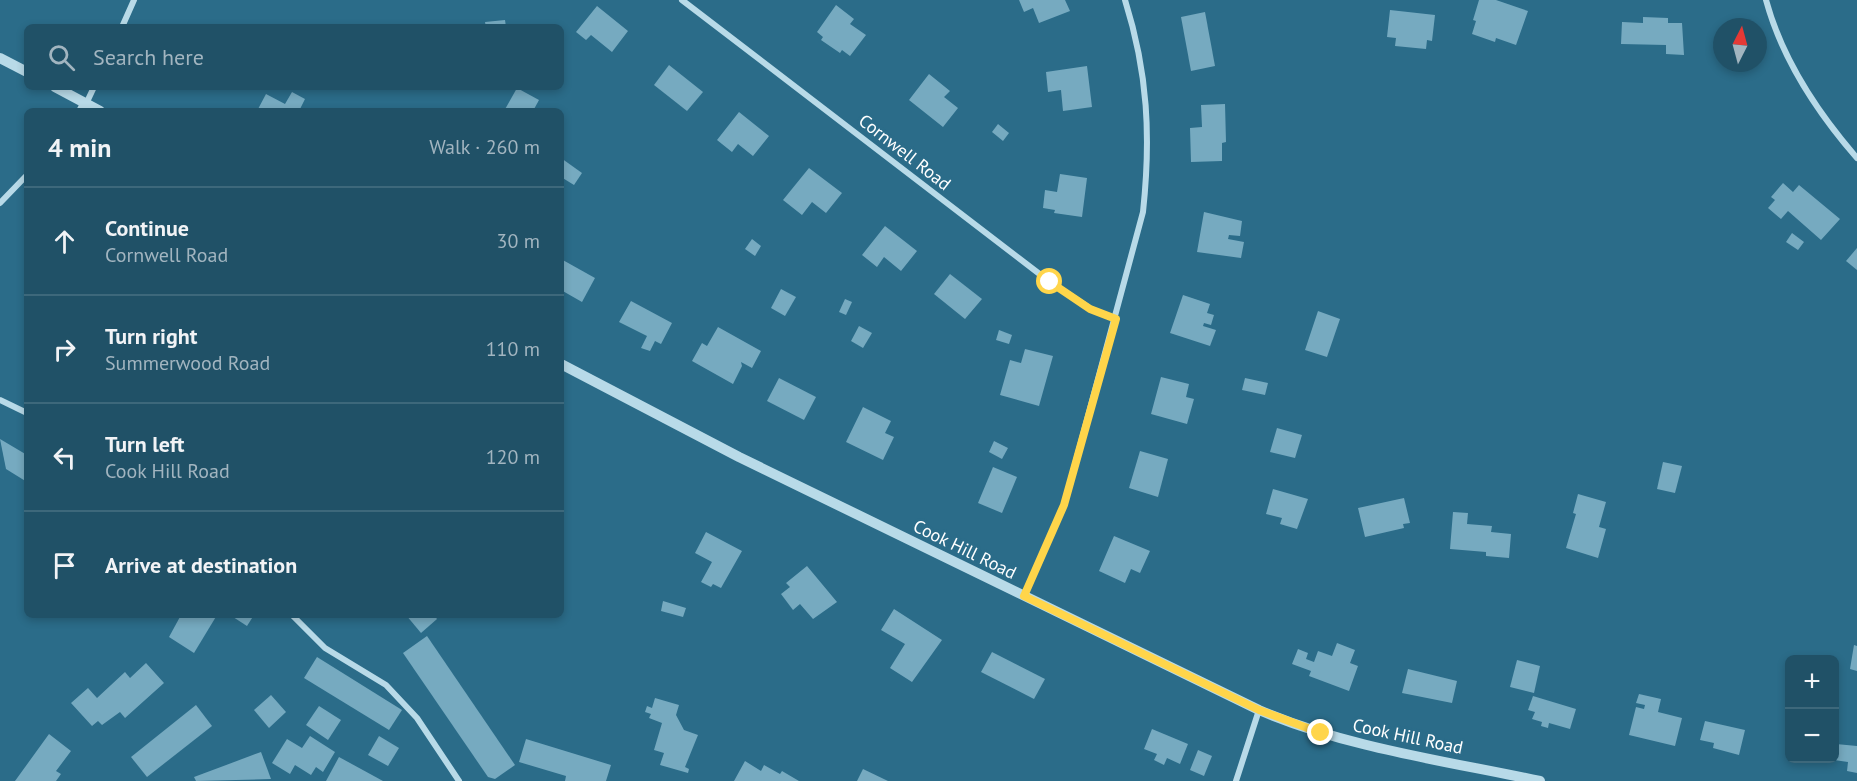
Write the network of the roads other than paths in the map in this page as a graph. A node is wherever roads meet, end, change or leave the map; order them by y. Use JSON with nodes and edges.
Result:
{"nodes":[{"id":1,"x":134,"y":0,"type":"edge"},
{"id":2,"x":682,"y":0,"type":"edge"},
{"id":3,"x":1125,"y":0,"type":"edge"},
{"id":4,"x":1766,"y":0,"type":"edge"},
{"id":5,"x":123,"y":24,"type":"edge"},
{"id":6,"x":0,"y":58,"type":"edge"},
{"id":7,"x":24,"y":70,"type":"edge"},
{"id":8,"x":59,"y":90,"type":"edge"},
{"id":9,"x":92,"y":90,"type":"edge"},
{"id":10,"x":83,"y":106,"type":"edge"},
{"id":11,"x":1857,"y":158,"type":"edge"},
{"id":12,"x":24,"y":178,"type":"edge"},
{"id":13,"x":0,"y":202,"type":"edge"},
{"id":14,"x":1116,"y":319,"type":"junction"},
{"id":15,"x":564,"y":366,"type":"edge"},
{"id":16,"x":0,"y":400,"type":"edge"},
{"id":17,"x":24,"y":411,"type":"edge"},
{"id":18,"x":1024,"y":596,"type":"junction"},
{"id":19,"x":295,"y":618,"type":"edge"},
{"id":20,"x":1259,"y":710,"type":"junction"},
{"id":21,"x":459,"y":781,"type":"edge"},
{"id":22,"x":1236,"y":781,"type":"edge"},
{"id":23,"x":1540,"y":781,"type":"edge"}],
"edges":[{"from":1,"to":5,"type":"street"},
{"from":2,"to":14,"type":"street","name":"Cornwell Road"},
{"from":3,"to":14,"type":"street"},
{"from":4,"to":11,"type":"street"},
{"from":6,"to":7,"type":"street"},
{"from":8,"to":10,"type":"street"},
{"from":9,"to":10,"type":"street"},
{"from":12,"to":13,"type":"street"},
{"from":14,"to":18,"type":"street"},
{"from":15,"to":18,"type":"street","name":"Cook Hill Road"},
{"from":16,"to":17,"type":"street"},
{"from":18,"to":20,"type":"street","name":"Cook Hill Road"},
{"from":19,"to":21,"type":"street"},
{"from":20,"to":22,"type":"street"},
{"from":20,"to":23,"type":"street","name":"Cook Hill Road"}]}
